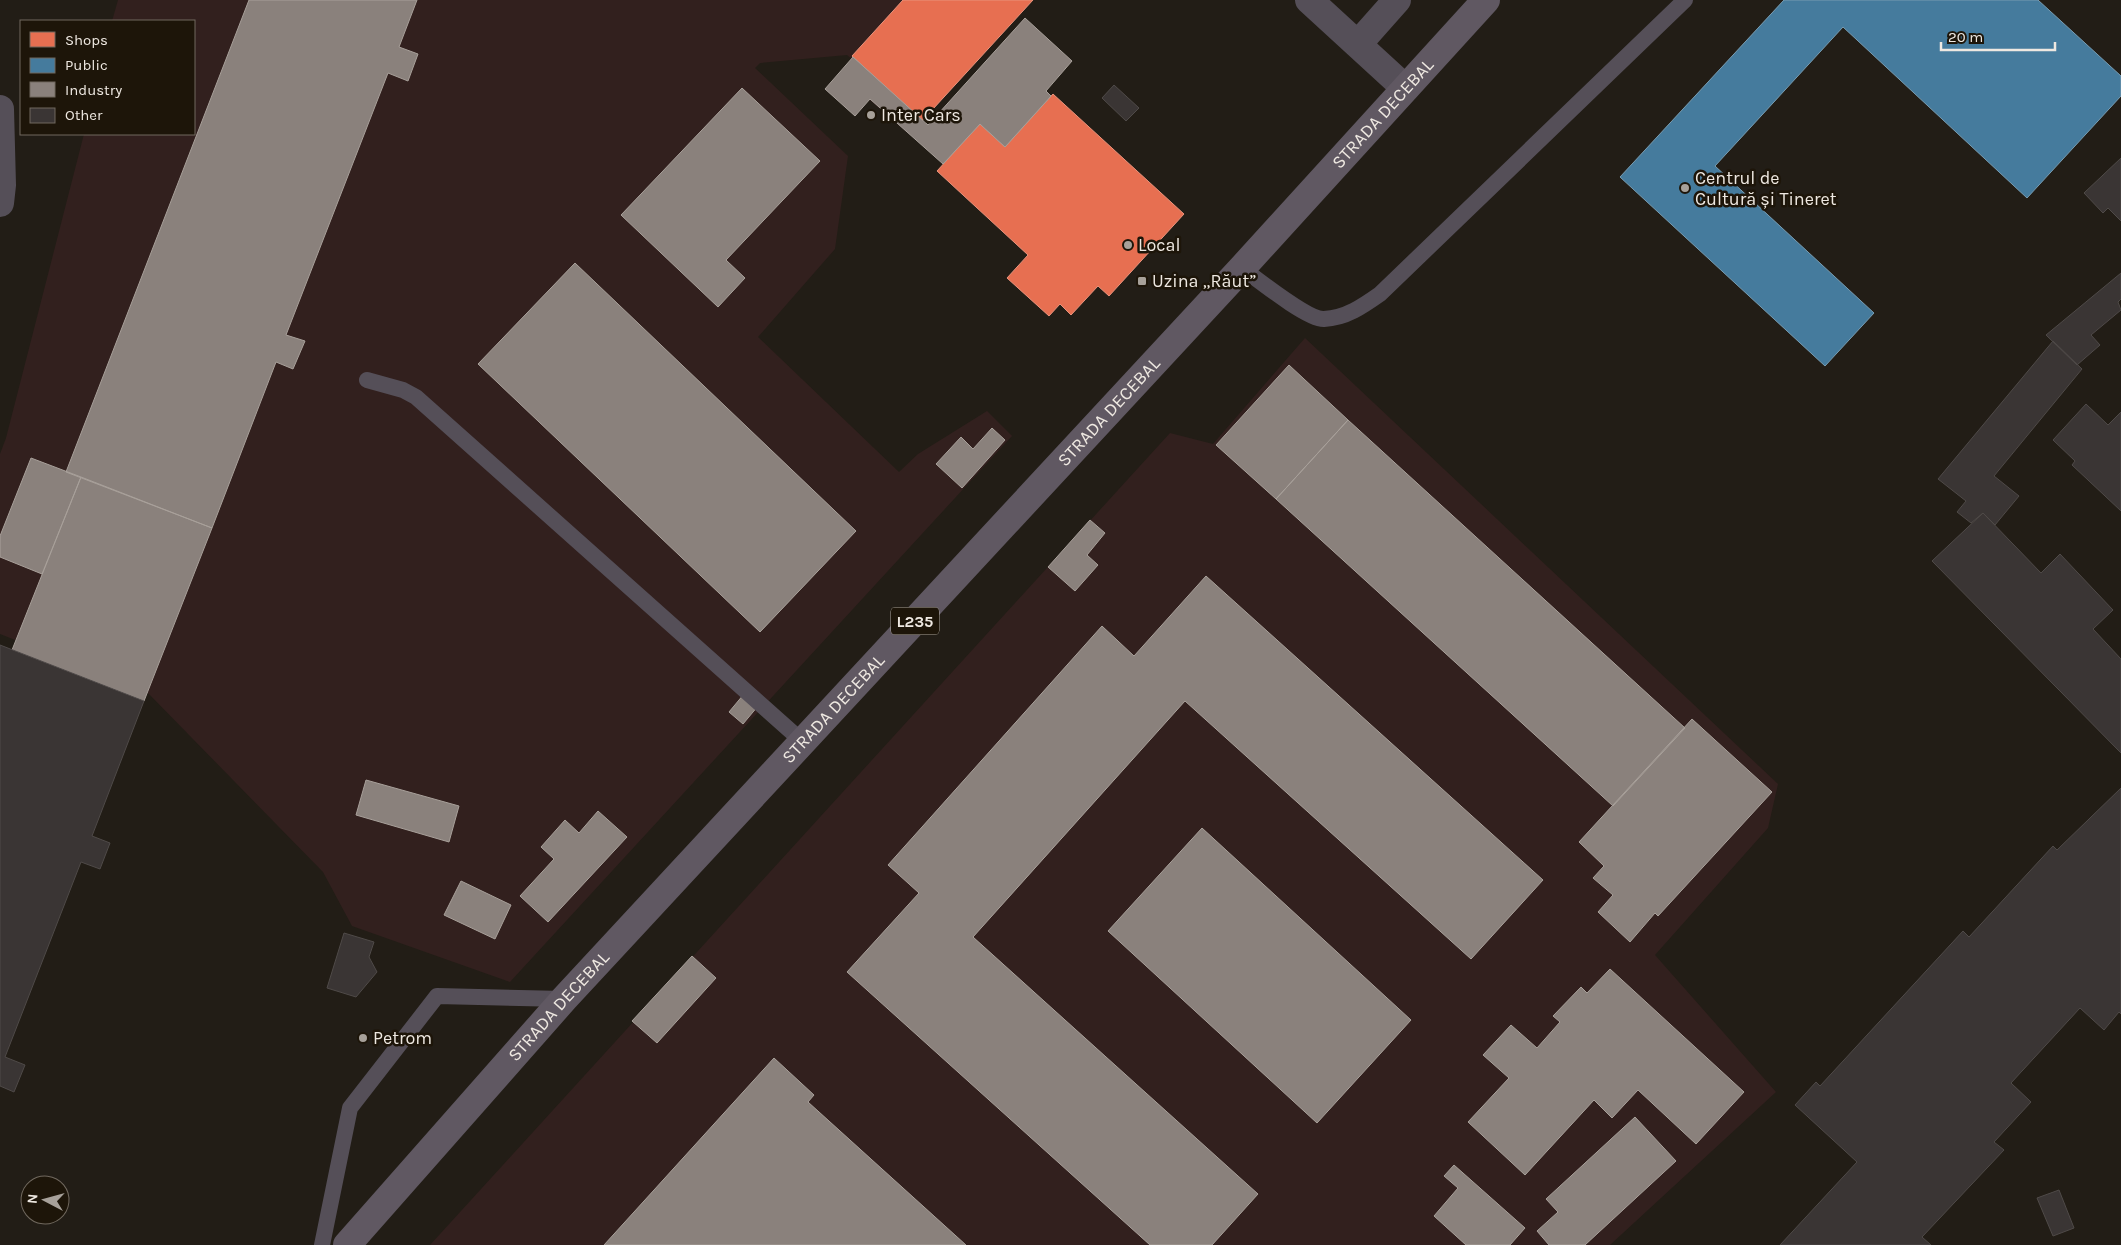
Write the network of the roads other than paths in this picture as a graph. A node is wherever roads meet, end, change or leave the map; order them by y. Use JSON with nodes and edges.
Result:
{"nodes":[{"id":1,"x":1309,"y":0,"type":"edge"},
{"id":2,"x":1397,"y":0,"type":"edge"},
{"id":3,"x":1486,"y":0,"type":"edge"},
{"id":4,"x":1685,"y":0,"type":"edge"},
{"id":5,"x":1358,"y":44,"type":"junction"},
{"id":6,"x":1405,"y":88,"type":"junction"},
{"id":7,"x":1,"y":123,"type":"edge"},
{"id":8,"x":0,"y":204,"type":"edge"},
{"id":9,"x":1242,"y":268,"type":"junction"},
{"id":10,"x":367,"y":380,"type":"dead end"},
{"id":11,"x":803,"y":742,"type":"junction"},
{"id":12,"x":564,"y":998,"type":"junction"},
{"id":13,"x":322,"y":1245,"type":"edge"},
{"id":14,"x":347,"y":1245,"type":"edge"}],
"edges":[{"from":1,"to":5,"type":"street"},
{"from":2,"to":5,"type":"street"},
{"from":3,"to":6,"type":"main road","name":"STRADA DECEBAL","number":"L235"},
{"from":4,"to":9,"type":"lane"},
{"from":5,"to":6,"type":"street"},
{"from":6,"to":9,"type":"main road","name":"STRADA DECEBAL","number":"L235"},
{"from":7,"to":8,"type":"street"},
{"from":9,"to":11,"type":"main road","name":"STRADA DECEBAL","number":"L235"},
{"from":10,"to":11,"type":"lane"},
{"from":11,"to":12,"type":"main road","name":"STRADA DECEBAL","number":"L235"},
{"from":12,"to":13,"type":"lane"},
{"from":12,"to":14,"type":"main road","name":"STRADA DECEBAL","number":"L235"}]}
